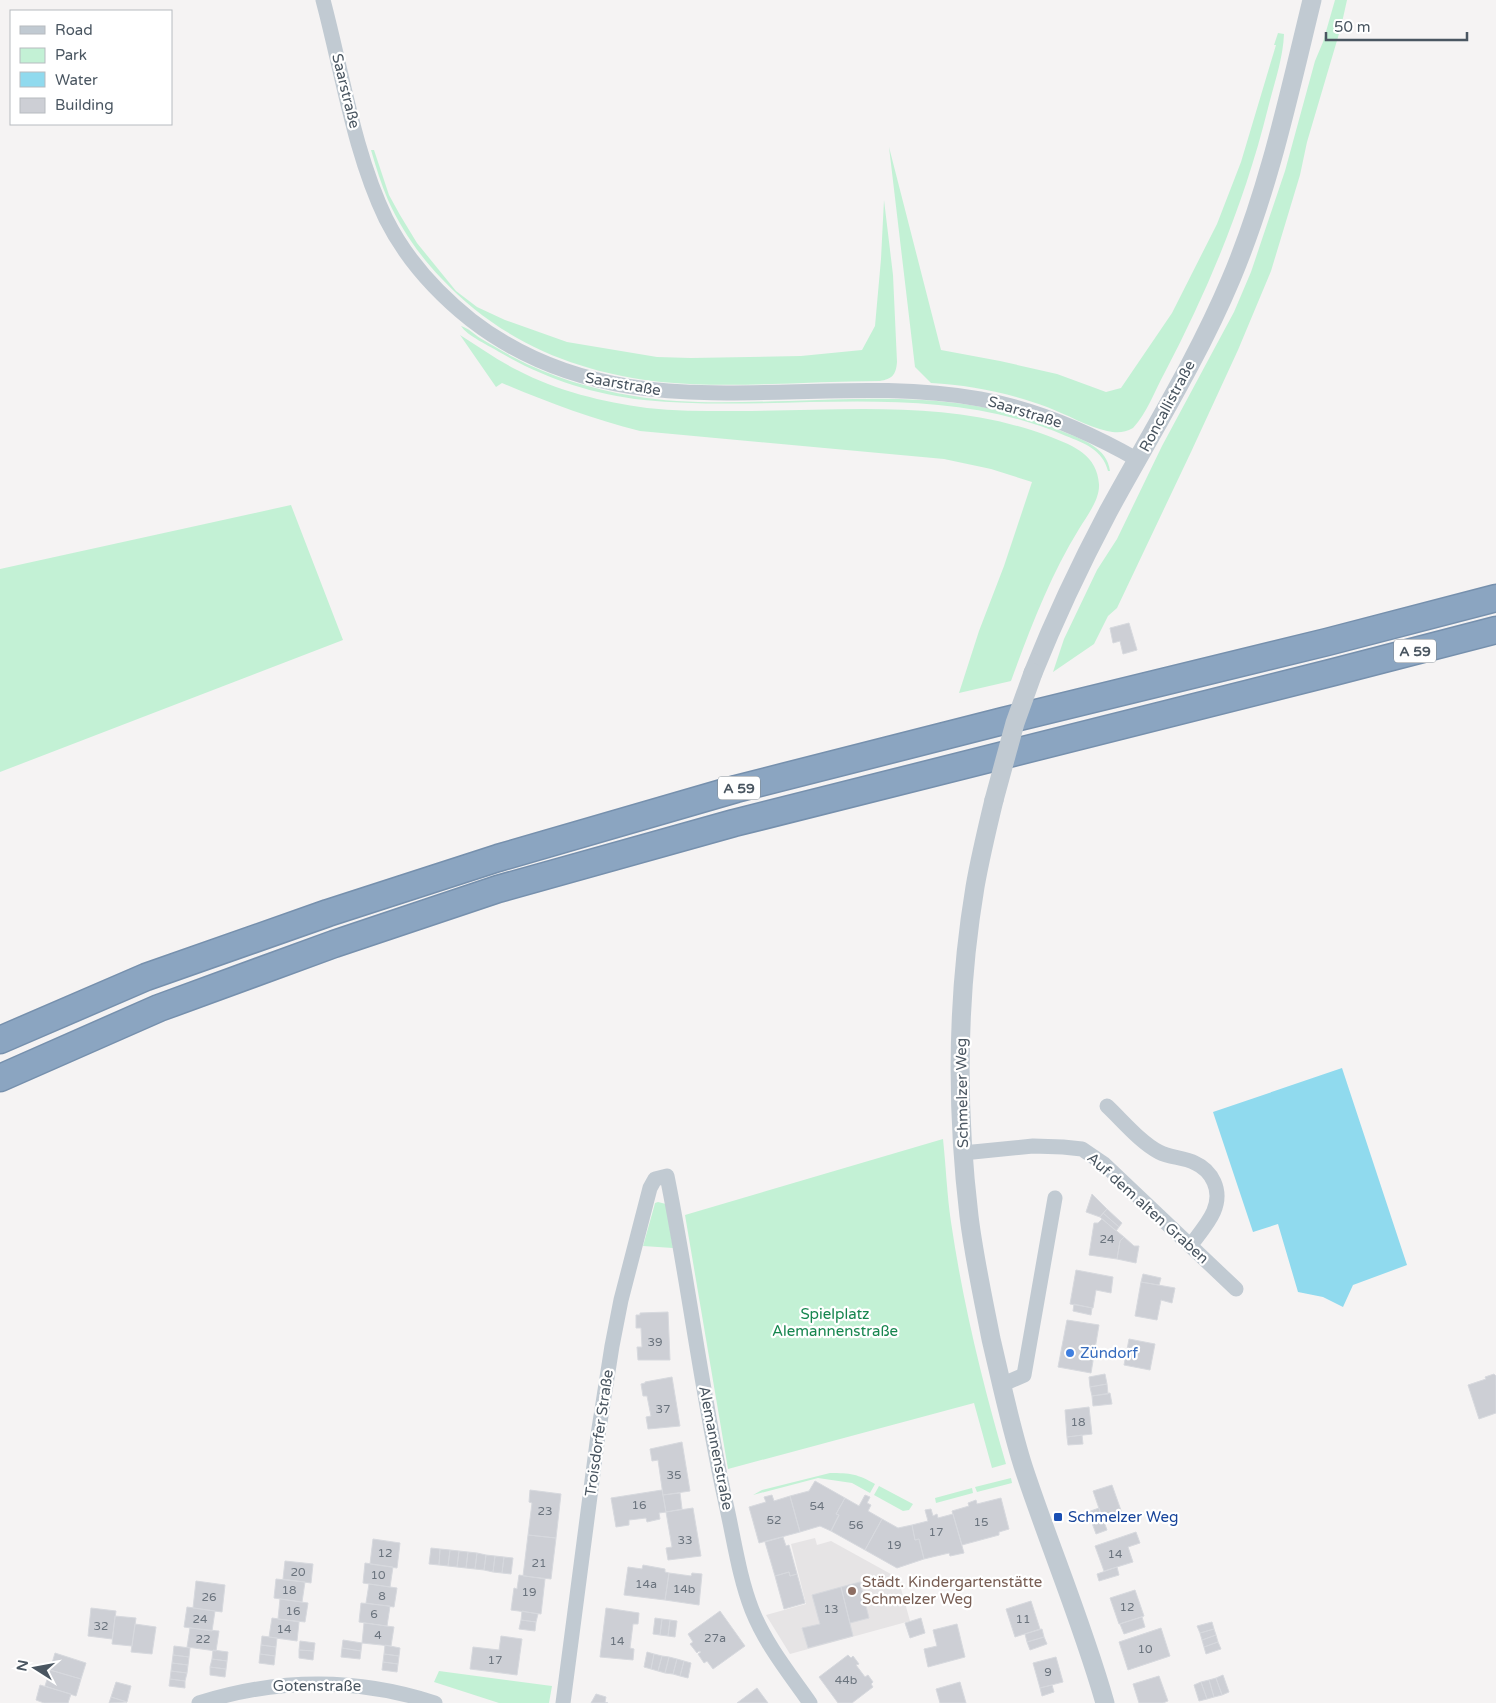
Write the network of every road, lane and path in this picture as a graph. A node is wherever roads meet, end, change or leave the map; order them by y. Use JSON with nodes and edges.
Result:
{"nodes":[{"id":1,"x":323,"y":0,"type":"edge"},
{"id":2,"x":1312,"y":0,"type":"edge"},
{"id":3,"x":1138,"y":460,"type":"junction"},
{"id":4,"x":1496,"y":598,"type":"edge"},
{"id":5,"x":1496,"y":630,"type":"edge"},
{"id":6,"x":994,"y":800,"type":"joint"},
{"id":7,"x":0,"y":1040,"type":"edge"},
{"id":8,"x":0,"y":1078,"type":"edge"},
{"id":9,"x":1107,"y":1106,"type":"dead end"},
{"id":10,"x":963,"y":1153,"type":"junction"},
{"id":11,"x":667,"y":1176,"type":"joint"},
{"id":12,"x":1055,"y":1198,"type":"dead end"},
{"id":13,"x":1190,"y":1246,"type":"junction"},
{"id":14,"x":1236,"y":1289,"type":"dead end"},
{"id":15,"x":1002,"y":1384,"type":"junction"},
{"id":16,"x":199,"y":1703,"type":"edge"},
{"id":17,"x":435,"y":1703,"type":"edge"},
{"id":18,"x":563,"y":1703,"type":"edge"},
{"id":19,"x":810,"y":1703,"type":"edge"},
{"id":20,"x":1105,"y":1703,"type":"edge"}],
"edges":[{"from":1,"to":3,"type":"street","name":"Saarstraße"},
{"from":2,"to":3,"type":"street","name":"Roncallistraße"},
{"from":3,"to":6,"type":"street","name":"Roncallistraße","bridge":true},
{"from":4,"to":7,"type":"highway","number":"A 59"},
{"from":5,"to":8,"type":"highway","number":"A 59"},
{"from":6,"to":10,"type":"street","name":"Schmelzer Weg"},
{"from":9,"to":13,"type":"street"},
{"from":10,"to":13,"type":"street","name":"Auf dem alten Graben"},
{"from":10,"to":15,"type":"street","name":"Schmelzer Weg"},
{"from":11,"to":18,"type":"street","name":"Troisdorfer Straße"},
{"from":11,"to":19,"type":"street","name":"Alemannenstraße"},
{"from":12,"to":15,"type":"street"},
{"from":13,"to":14,"type":"street","name":"Auf dem alten Graben"},
{"from":15,"to":20,"type":"street","name":"Schmelzer Weg"},
{"from":16,"to":17,"type":"street","name":"Gotenstraße"}]}
